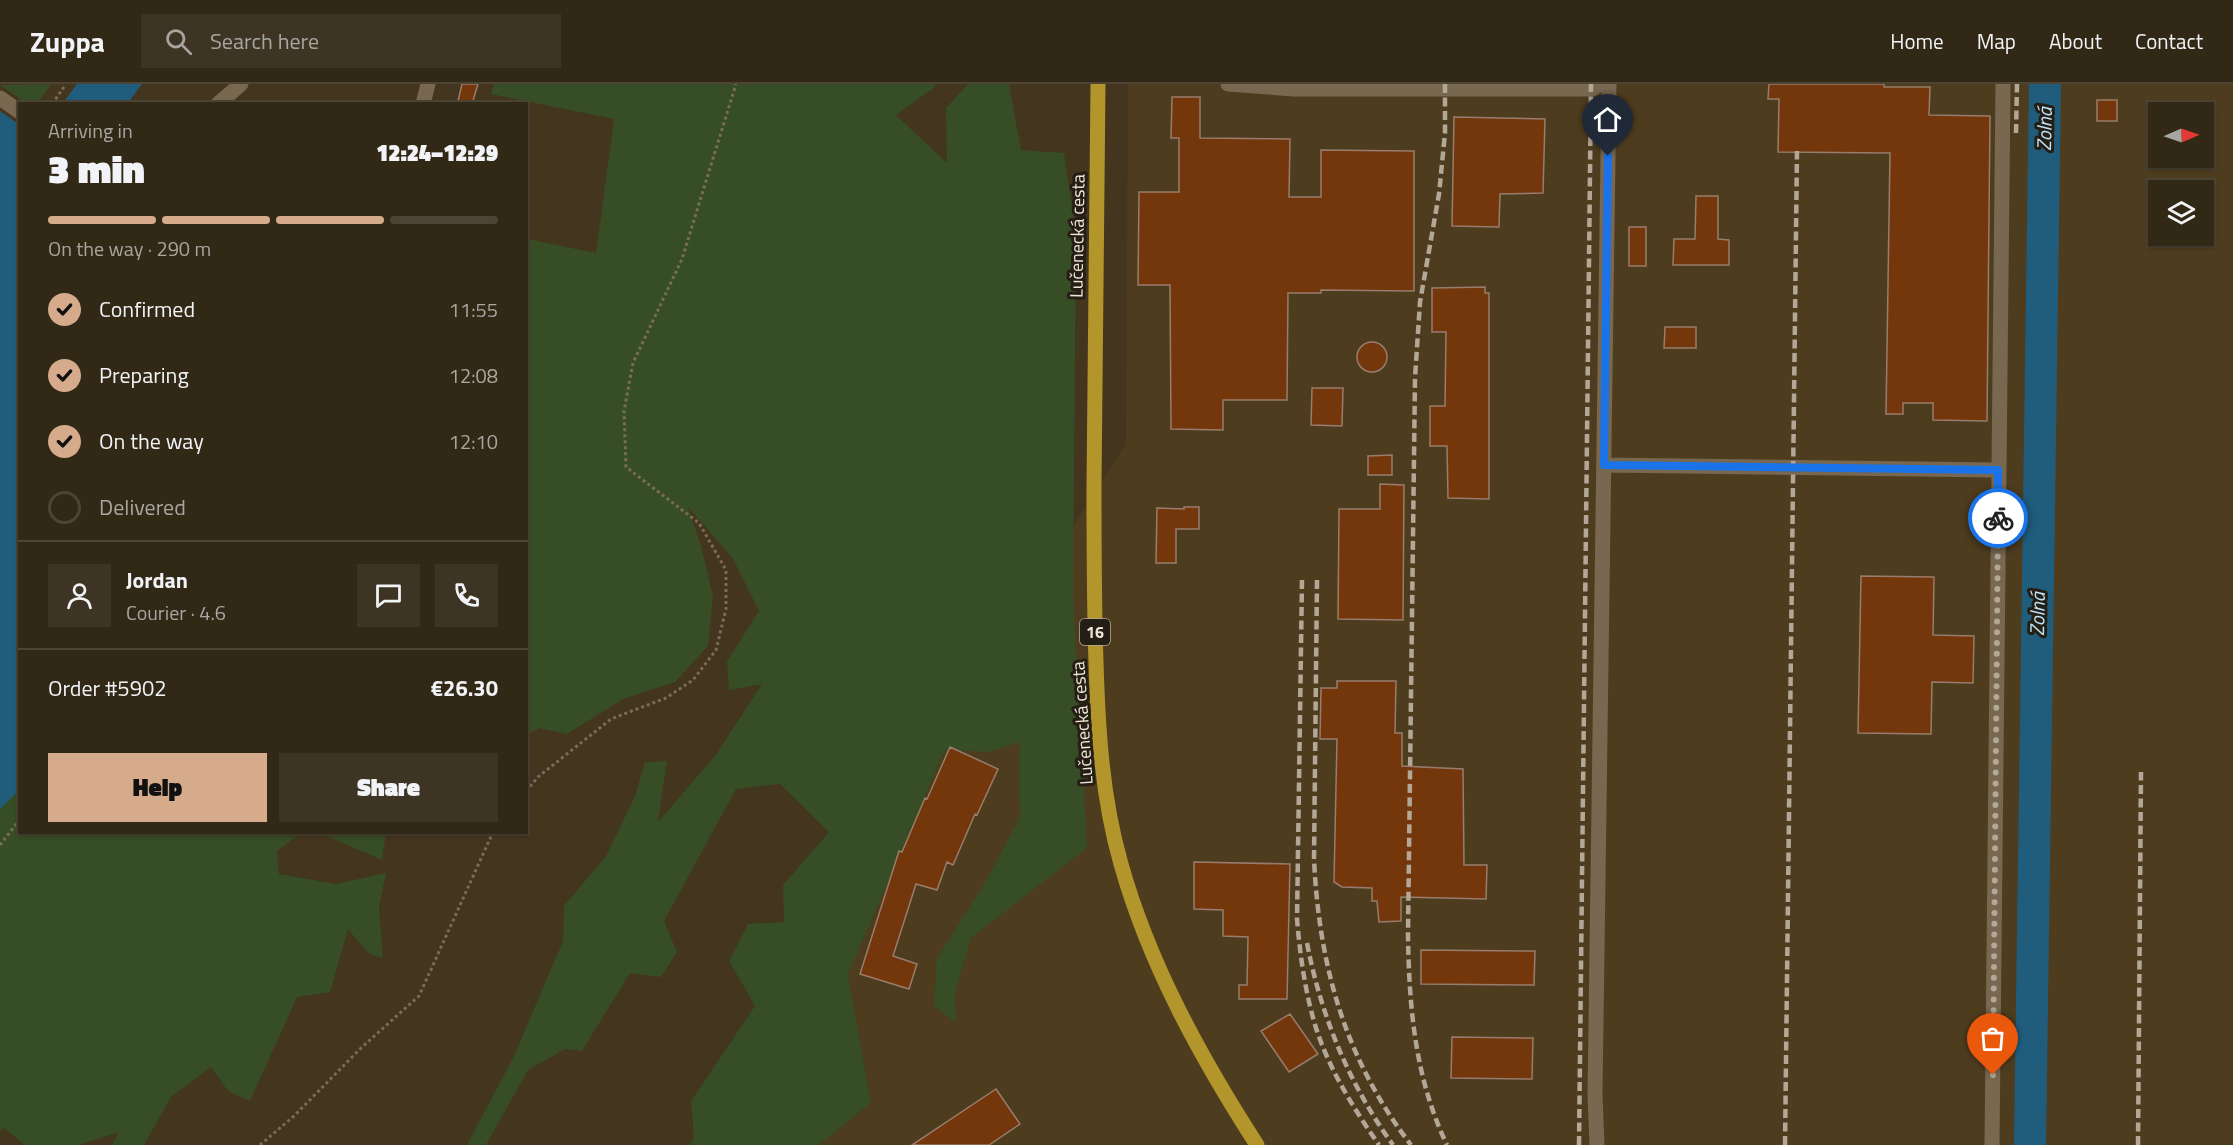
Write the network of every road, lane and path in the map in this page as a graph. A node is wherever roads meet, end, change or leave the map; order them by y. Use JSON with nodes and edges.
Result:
{"nodes":[{"id":1,"x":241,"y":84,"type":"edge"},
{"id":2,"x":428,"y":84,"type":"edge"},
{"id":3,"x":736,"y":84,"type":"edge"},
{"id":4,"x":1098,"y":84,"type":"edge"},
{"id":5,"x":1228,"y":84,"type":"edge"},
{"id":6,"x":1600,"y":84,"type":"edge"},
{"id":7,"x":1609,"y":84,"type":"edge"},
{"id":8,"x":2003,"y":84,"type":"edge"},
{"id":9,"x":1317,"y":86,"type":"edge"},
{"id":10,"x":64,"y":87,"type":"dead end"},
{"id":11,"x":1450,"y":87,"type":"edge"},
{"id":12,"x":0,"y":98,"type":"edge"},
{"id":13,"x":53,"y":102,"type":"edge"},
{"id":14,"x":220,"y":102,"type":"edge"},
{"id":15,"x":424,"y":102,"type":"edge"},
{"id":16,"x":18,"y":111,"type":"edge"},
{"id":17,"x":1604,"y":465,"type":"junction"},
{"id":18,"x":1998,"y":470,"type":"junction"},
{"id":19,"x":528,"y":789,"type":"edge"},
{"id":20,"x":18,"y":822,"type":"edge"},
{"id":21,"x":492,"y":834,"type":"edge"},
{"id":22,"x":0,"y":845,"type":"edge"},
{"id":23,"x":260,"y":1145,"type":"edge"},
{"id":24,"x":1257,"y":1145,"type":"edge"},
{"id":25,"x":1597,"y":1145,"type":"edge"},
{"id":26,"x":1992,"y":1145,"type":"edge"}],
"edges":[{"from":1,"to":14,"type":"street"},
{"from":2,"to":15,"type":"street"},
{"from":3,"to":19,"type":"path"},
{"from":4,"to":24,"type":"main road","name":"Lučenecká cesta","number":"16"},
{"from":5,"to":9,"type":"street"},
{"from":6,"to":11,"type":"street"},
{"from":7,"to":17,"type":"street"},
{"from":8,"to":18,"type":"street"},
{"from":9,"to":11,"type":"street"},
{"from":10,"to":13,"type":"path"},
{"from":12,"to":16,"type":"street"},
{"from":17,"to":18,"type":"street"},
{"from":17,"to":25,"type":"street"},
{"from":18,"to":26,"type":"street"},
{"from":20,"to":22,"type":"path"},
{"from":21,"to":23,"type":"path"}]}
